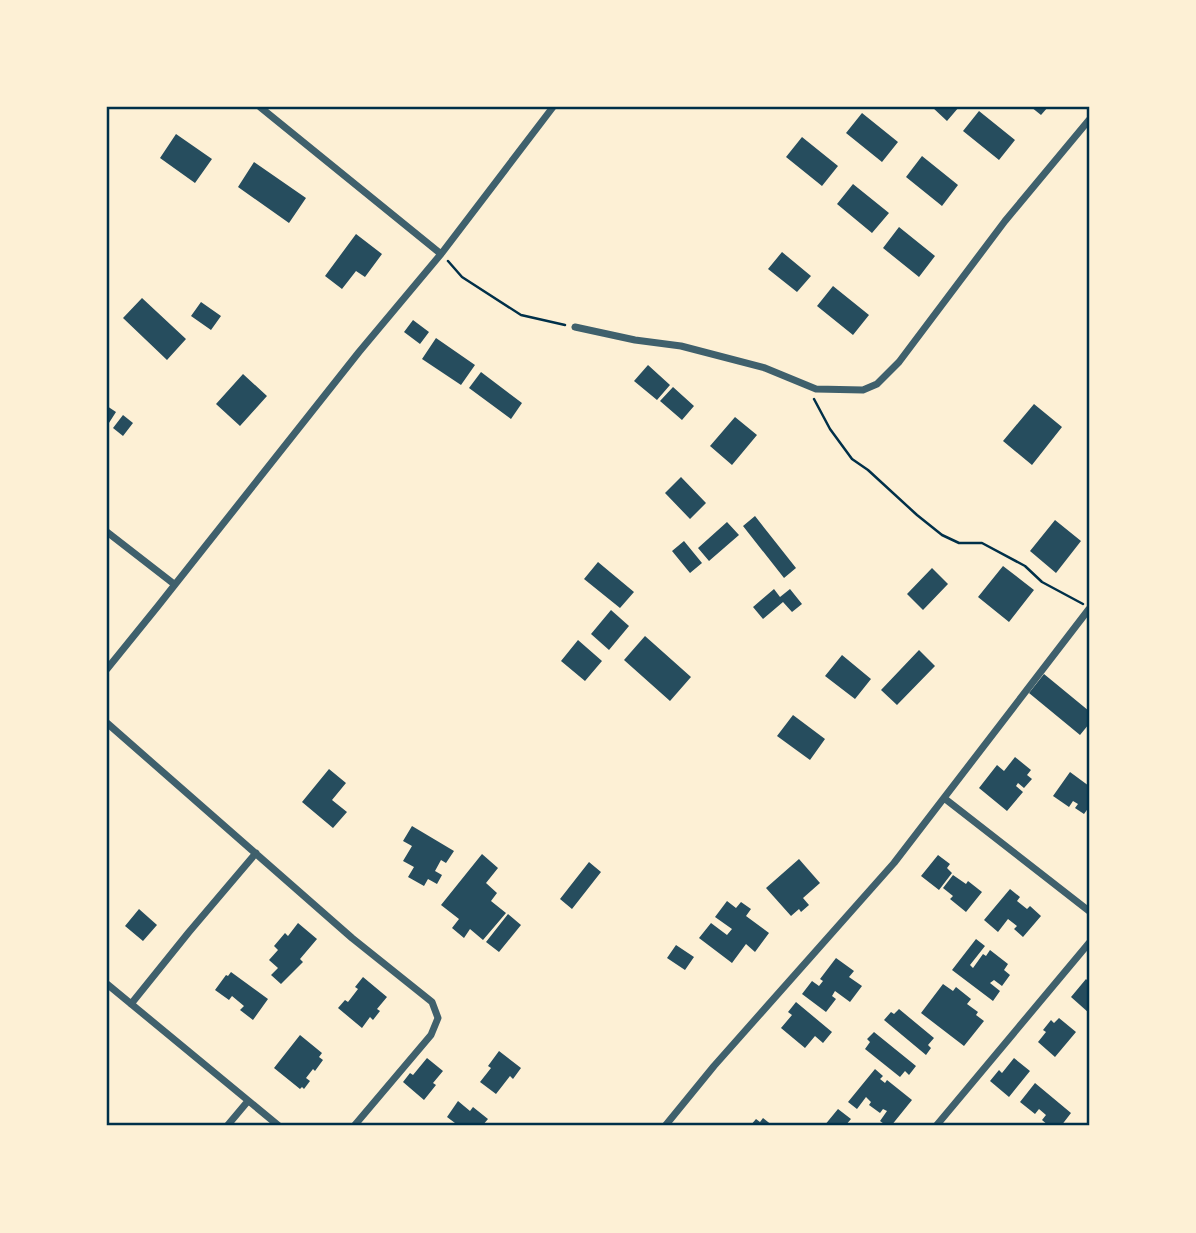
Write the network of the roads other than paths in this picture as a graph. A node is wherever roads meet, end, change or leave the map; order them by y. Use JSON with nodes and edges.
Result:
{"nodes":[{"id":1,"x":260,"y":107,"type":"edge"},
{"id":2,"x":553,"y":107,"type":"edge"},
{"id":3,"x":1089,"y":120,"type":"edge"},
{"id":4,"x":441,"y":254,"type":"junction"},
{"id":5,"x":575,"y":327,"type":"road end"},
{"id":6,"x":107,"y":532,"type":"edge"},
{"id":7,"x":174,"y":584,"type":"junction"},
{"id":8,"x":1089,"y":608,"type":"edge"},
{"id":9,"x":107,"y":668,"type":"edge"},
{"id":10,"x":107,"y":723,"type":"edge"},
{"id":11,"x":944,"y":798,"type":"junction"},
{"id":12,"x":256,"y":853,"type":"junction"},
{"id":13,"x":1089,"y":911,"type":"edge"},
{"id":14,"x":1089,"y":943,"type":"edge"},
{"id":15,"x":107,"y":984,"type":"edge"},
{"id":16,"x":131,"y":1004,"type":"junction"},
{"id":17,"x":248,"y":1101,"type":"junction"},
{"id":18,"x":227,"y":1126,"type":"edge"},
{"id":19,"x":279,"y":1126,"type":"edge"},
{"id":20,"x":354,"y":1126,"type":"edge"},
{"id":21,"x":665,"y":1126,"type":"edge"},
{"id":22,"x":936,"y":1126,"type":"edge"}],
"edges":[{"from":1,"to":4,"type":"street"},
{"from":2,"to":4,"type":"street"},
{"from":3,"to":5,"type":"street"},
{"from":4,"to":7,"type":"street"},
{"from":6,"to":7,"type":"street"},
{"from":7,"to":9,"type":"street"},
{"from":8,"to":11,"type":"street"},
{"from":10,"to":12,"type":"street"},
{"from":11,"to":13,"type":"street"},
{"from":11,"to":21,"type":"street"},
{"from":12,"to":16,"type":"street"},
{"from":12,"to":20,"type":"street"},
{"from":14,"to":22,"type":"street"},
{"from":15,"to":16,"type":"street"},
{"from":16,"to":17,"type":"street"},
{"from":17,"to":18,"type":"street"},
{"from":17,"to":19,"type":"street"}]}
